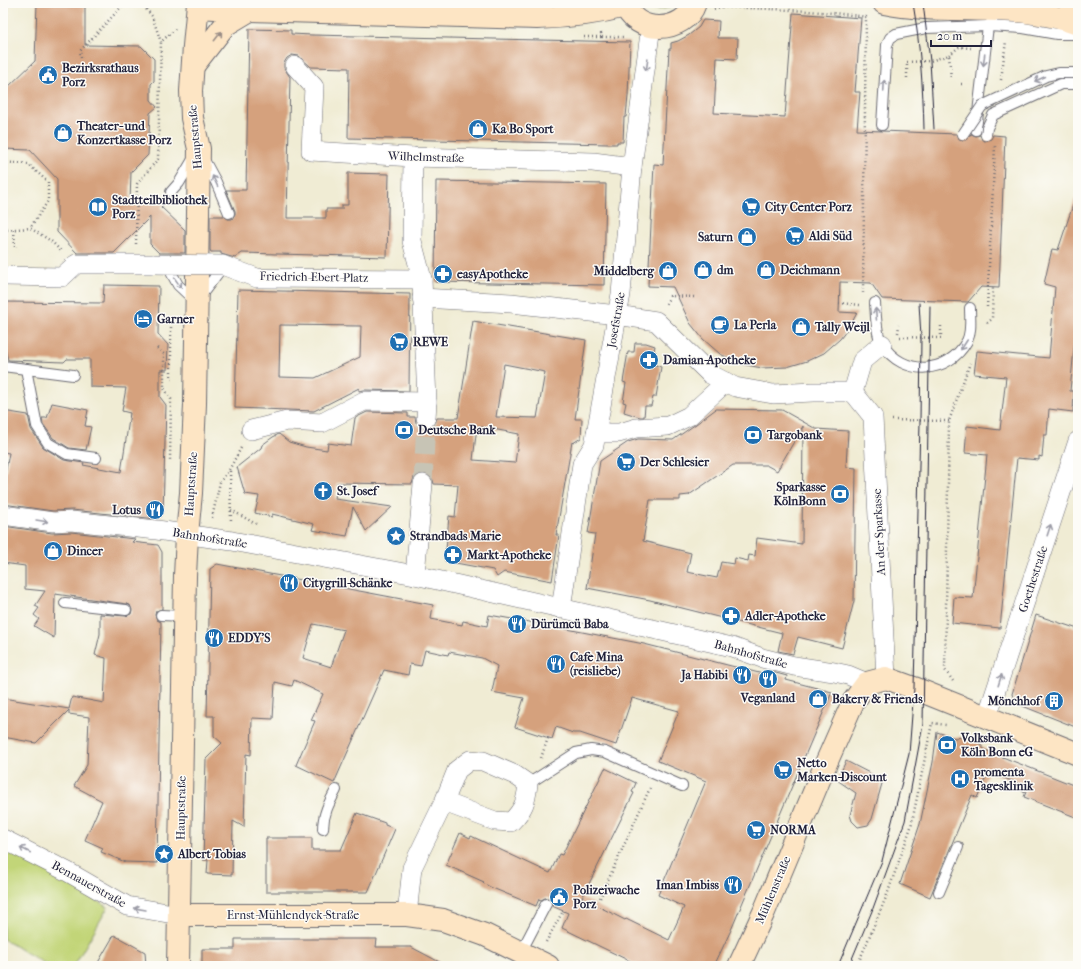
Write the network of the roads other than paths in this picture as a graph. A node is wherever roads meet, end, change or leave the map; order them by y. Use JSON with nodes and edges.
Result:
{"nodes":[{"id":1,"x":884,"y":3,"type":"edge"},
{"id":2,"x":1070,"y":3,"type":"edge"},
{"id":3,"x":198,"y":5,"type":"edge"},
{"id":4,"x":625,"y":5,"type":"edge"},
{"id":5,"x":1078,"y":5,"type":"edge"},
{"id":6,"x":279,"y":7,"type":"edge"},
{"id":7,"x":703,"y":7,"type":"edge"},
{"id":8,"x":250,"y":10,"type":"junction"},
{"id":9,"x":1000,"y":13,"type":"edge"},
{"id":10,"x":1078,"y":24,"type":"edge"},
{"id":11,"x":651,"y":26,"type":"junction"},
{"id":12,"x":1078,"y":34,"type":"edge"},
{"id":13,"x":193,"y":66,"type":"junction"},
{"id":14,"x":295,"y":66,"type":"dead end"},
{"id":15,"x":1078,"y":73,"type":"edge"},
{"id":16,"x":1078,"y":84,"type":"edge"},
{"id":17,"x":882,"y":125,"type":"dead end"},
{"id":18,"x":976,"y":130,"type":"dead end"},
{"id":19,"x":963,"y":134,"type":"dead end"},
{"id":20,"x":990,"y":137,"type":"road end"},
{"id":21,"x":199,"y":149,"type":"junction"},
{"id":22,"x":413,"y":157,"type":"junction"},
{"id":23,"x":632,"y":167,"type":"junction"},
{"id":24,"x":171,"y":192,"type":"dead end"},
{"id":25,"x":229,"y":213,"type":"dead end"},
{"id":26,"x":151,"y":263,"type":"junction"},
{"id":27,"x":221,"y":267,"type":"junction"},
{"id":28,"x":3,"y":276,"type":"edge"},
{"id":29,"x":422,"y":279,"type":"junction"},
{"id":30,"x":422,"y":298,"type":"junction"},
{"id":31,"x":196,"y":302,"type":"junction"},
{"id":32,"x":875,"y":303,"type":"dead end"},
{"id":33,"x":970,"y":308,"type":"dead end"},
{"id":34,"x":618,"y":315,"type":"junction"},
{"id":35,"x":882,"y":344,"type":"junction"},
{"id":36,"x":3,"y":366,"type":"edge"},
{"id":37,"x":26,"y":369,"type":"junction"},
{"id":38,"x":73,"y":375,"type":"dead end"},
{"id":39,"x":726,"y":382,"type":"junction"},
{"id":40,"x":853,"y":392,"type":"junction"},
{"id":41,"x":251,"y":430,"type":"road end"},
{"id":42,"x":596,"y":433,"type":"junction"},
{"id":43,"x":1078,"y":441,"type":"edge"},
{"id":44,"x":96,"y":458,"type":"dead end"},
{"id":45,"x":423,"y":484,"type":"tunnel mouth"},
{"id":46,"x":3,"y":515,"type":"edge"},
{"id":47,"x":187,"y":535,"type":"junction"},
{"id":48,"x":415,"y":575,"type":"junction"},
{"id":49,"x":65,"y":603,"type":"dead end"},
{"id":50,"x":561,"y":609,"type":"junction"},
{"id":51,"x":126,"y":610,"type":"dead end"},
{"id":52,"x":161,"y":615,"type":"dead end"},
{"id":53,"x":184,"y":616,"type":"junction"},
{"id":54,"x":876,"y":681,"type":"junction"},
{"id":55,"x":988,"y":717,"type":"junction"},
{"id":56,"x":1078,"y":754,"type":"edge"},
{"id":57,"x":528,"y":784,"type":"junction"},
{"id":58,"x":682,"y":786,"type":"dead end"},
{"id":59,"x":336,"y":790,"type":"dead end"},
{"id":60,"x":444,"y":802,"type":"junction"},
{"id":61,"x":323,"y":829,"type":"dead end"},
{"id":62,"x":3,"y":839,"type":"edge"},
{"id":63,"x":958,"y":847,"type":"dead end"},
{"id":64,"x":939,"y":892,"type":"dead end"},
{"id":65,"x":546,"y":904,"type":"dead end"},
{"id":66,"x":179,"y":915,"type":"junction"},
{"id":67,"x":407,"y":915,"type":"junction"},
{"id":68,"x":535,"y":960,"type":"edge"},
{"id":69,"x":178,"y":966,"type":"edge"},
{"id":70,"x":739,"y":966,"type":"edge"}],
"edges":[{"from":1,"to":9,"type":"main road"},
{"from":2,"to":5,"type":"main road"},
{"from":3,"to":8,"type":"main road"},
{"from":3,"to":13,"type":"main road","name":"Hauptstraße"},
{"from":4,"to":6,"type":"main road"},
{"from":4,"to":11,"type":"main road"},
{"from":6,"to":8,"type":"main road"},
{"from":7,"to":11,"type":"main road"},
{"from":13,"to":8,"type":"main road","one_way":true},
{"from":9,"to":10,"type":"main road"},
{"from":9,"to":12,"type":"lane"},
{"from":17,"to":9,"type":"lane","one_way":true},
{"from":9,"to":18,"type":"lane","one_way":true},
{"from":11,"to":23,"type":"street","name":"Josefstraße","one_way":true},
{"from":13,"to":21,"type":"main road","name":"Hauptstraße"},
{"from":14,"to":22,"type":"street","name":"Wilhelmstraße"},
{"from":15,"to":19,"type":"lane","one_way":true,"bridge":true},
{"from":16,"to":20,"type":"lane","bridge":true},
{"from":21,"to":24,"type":"lane"},
{"from":25,"to":21,"type":"lane","one_way":true},
{"from":21,"to":31,"type":"main road","name":"Hauptstraße"},
{"from":22,"to":23,"type":"street","name":"Wilhelmstraße"},
{"from":22,"to":29,"type":"street"},
{"from":23,"to":34,"type":"street","name":"Josefstraße"},
{"from":26,"to":27,"type":"street","name":"Friedrich-Ebert-Platz","bridge":true},
{"from":26,"to":28,"type":"street","name":"Friedrich-Ebert-Platz"},
{"from":26,"to":31,"type":"lane","one_way":true},
{"from":27,"to":29,"type":"street","name":"Friedrich-Ebert-Platz"},
{"from":27,"to":31,"type":"lane"},
{"from":29,"to":30,"type":"street"},
{"from":30,"to":34,"type":"street"},
{"from":30,"to":41,"type":"street"},
{"from":31,"to":47,"type":"main road","name":"Hauptstraße"},
{"from":35,"to":32,"type":"lane","one_way":true},
{"from":33,"to":35,"type":"lane","one_way":true},
{"from":34,"to":39,"type":"street"},
{"from":34,"to":42,"type":"street","name":"Josefstraße"},
{"from":35,"to":40,"type":"street"},
{"from":36,"to":37,"type":"lane"},
{"from":37,"to":38,"type":"lane"},
{"from":37,"to":44,"type":"lane"},
{"from":39,"to":40,"type":"street"},
{"from":39,"to":42,"type":"street"},
{"from":40,"to":54,"type":"street","name":"An der Sparkasse"},
{"from":42,"to":50,"type":"street","name":"Josefstraße"},
{"from":55,"to":43,"type":"street","name":"Goethestraße","one_way":true},
{"from":45,"to":48,"type":"street"},
{"from":46,"to":47,"type":"street","name":"Bahnhofstraße","one_way":true},
{"from":47,"to":48,"type":"street","name":"Bahnhofstraße"},
{"from":47,"to":53,"type":"main road","name":"Hauptstraße"},
{"from":48,"to":50,"type":"street","name":"Bahnhofstraße"},
{"from":49,"to":51,"type":"lane"},
{"from":50,"to":54,"type":"street","name":"Bahnhofstraße"},
{"from":52,"to":53,"type":"lane"},
{"from":53,"to":66,"type":"main road","name":"Hauptstraße"},
{"from":54,"to":55,"type":"main road","name":"Bahnhofstraße"},
{"from":54,"to":70,"type":"main road","name":"Mühlenstraße"},
{"from":55,"to":56,"type":"main road","name":"Bahnhofstraße"},
{"from":57,"to":58,"type":"lane"},
{"from":57,"to":60,"type":"street"},
{"from":57,"to":60,"type":"street"},
{"from":59,"to":61,"type":"lane"},
{"from":60,"to":67,"type":"street"},
{"from":66,"to":62,"type":"street","name":"Bennauerstraße","one_way":true},
{"from":63,"to":64,"type":"lane"},
{"from":65,"to":68,"type":"lane"},
{"from":66,"to":67,"type":"main road","name":"Ernst-Mühlendyck-Straße"},
{"from":66,"to":69,"type":"main road","name":"Hauptstraße"},
{"from":67,"to":68,"type":"main road","name":"Ernst-Mühlendyck-Straße"}]}
